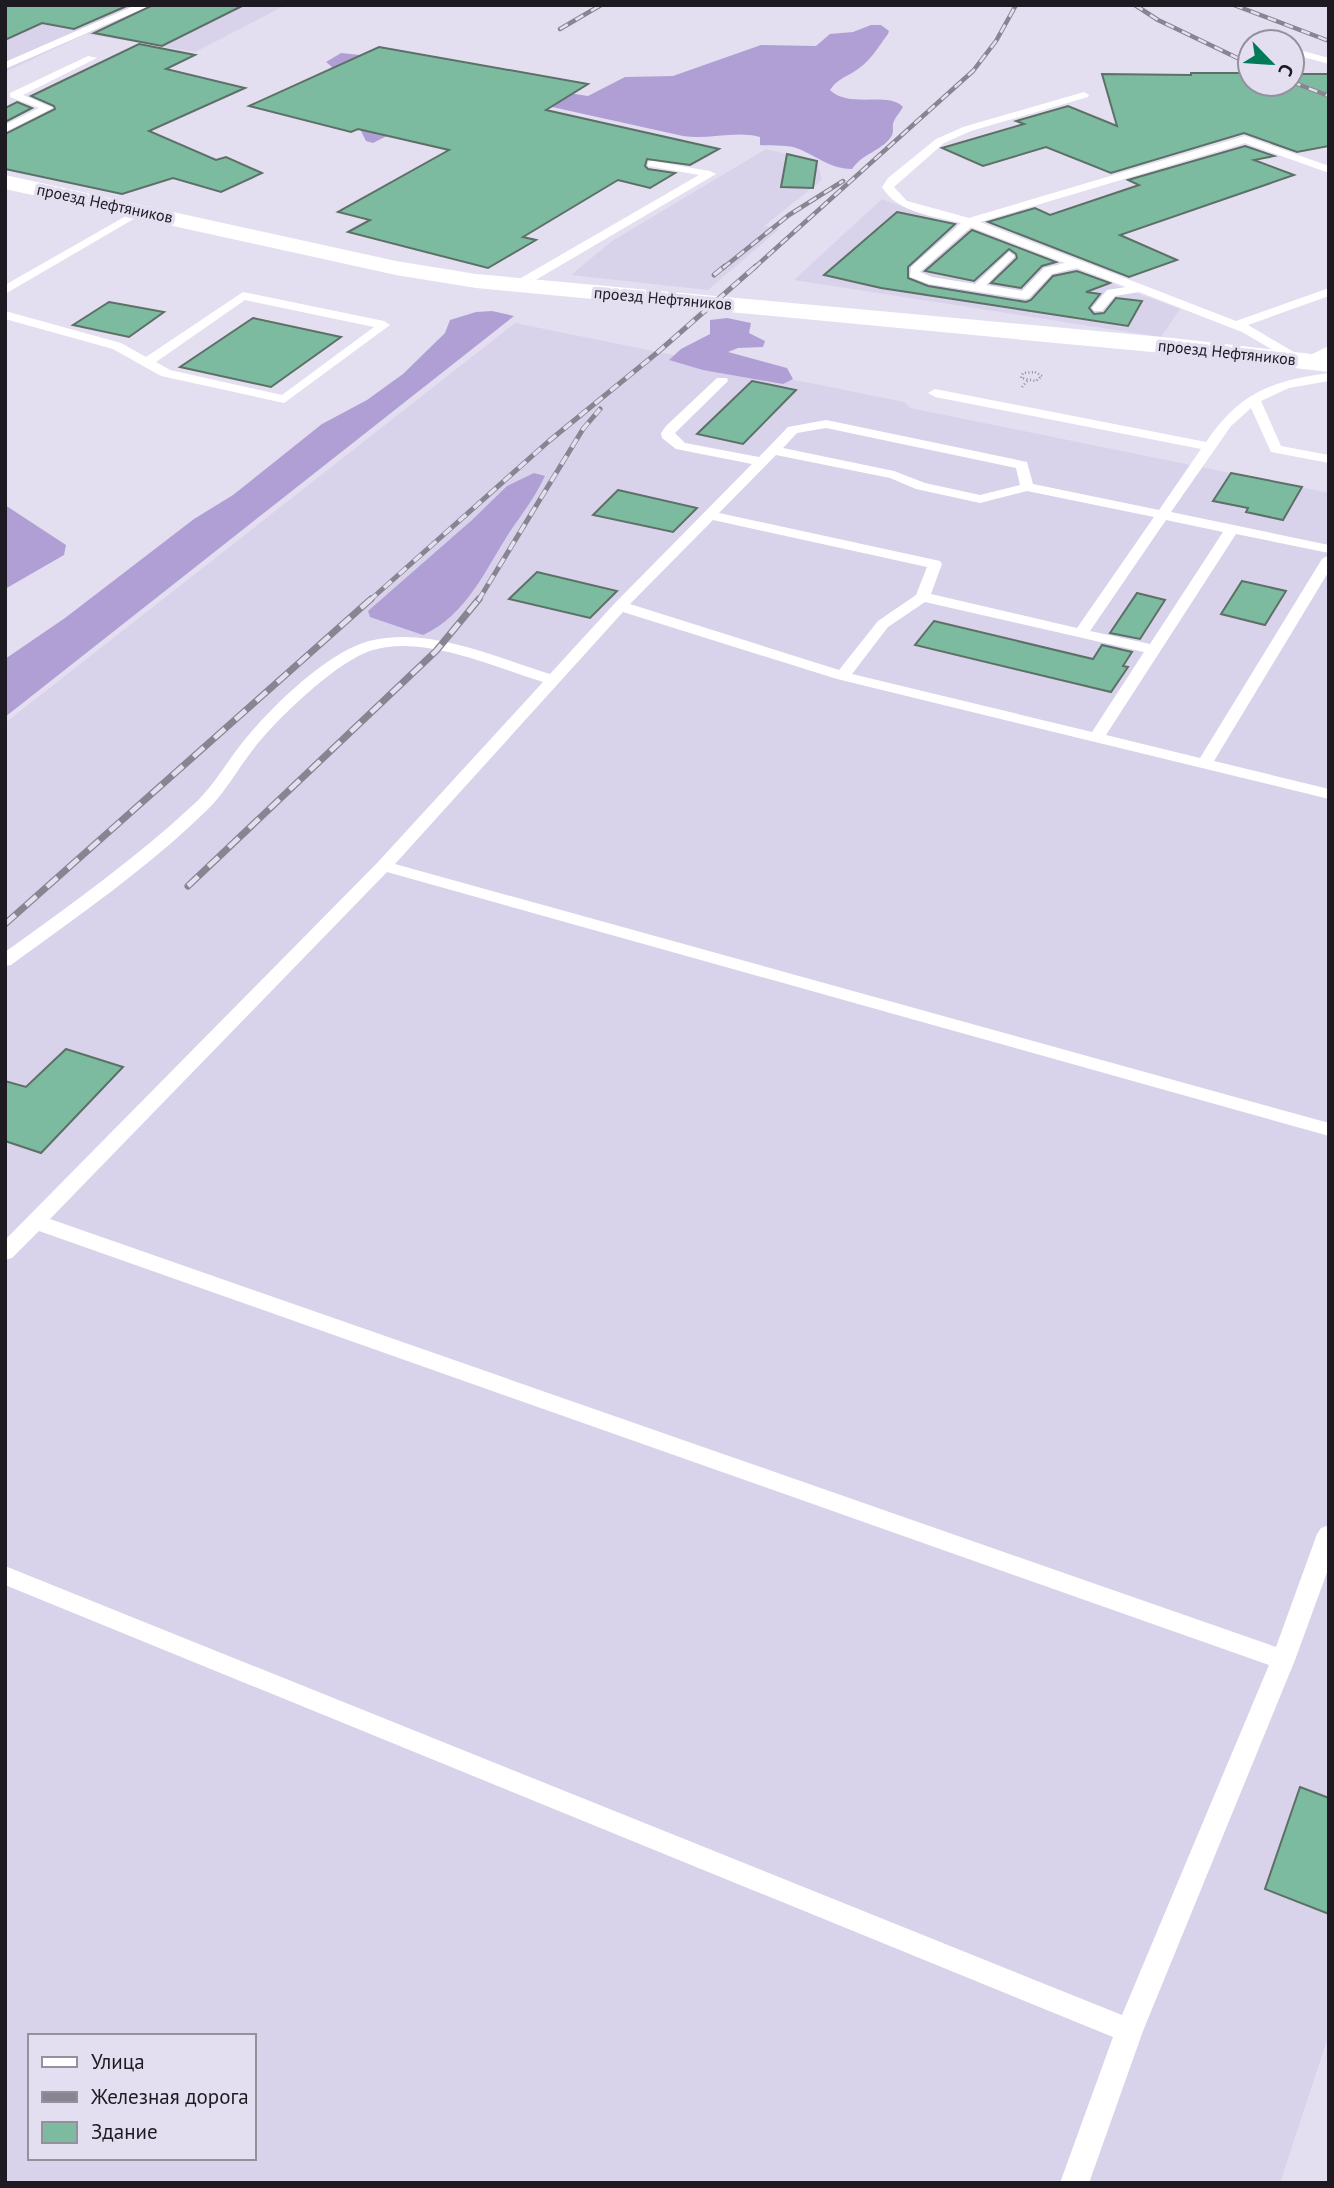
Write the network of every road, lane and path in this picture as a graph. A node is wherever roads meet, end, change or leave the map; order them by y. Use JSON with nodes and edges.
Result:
{"nodes":[{"id":1,"x":146,"y":5,"type":"edge"},
{"id":2,"x":1306,"y":55,"type":"edge"},
{"id":3,"x":92,"y":58,"type":"dead end"},
{"id":4,"x":1329,"y":61,"type":"edge"},
{"id":5,"x":5,"y":66,"type":"edge"},
{"id":6,"x":1084,"y":95,"type":"dead end"},
{"id":7,"x":5,"y":129,"type":"edge"},
{"id":8,"x":652,"y":164,"type":"dead end"},
{"id":9,"x":1329,"y":170,"type":"edge"},
{"id":10,"x":5,"y":181,"type":"edge"},
{"id":11,"x":140,"y":211,"type":"junction"},
{"id":12,"x":969,"y":222,"type":"junction"},
{"id":13,"x":1009,"y":256,"type":"dead end"},
{"id":14,"x":1077,"y":264,"type":"junction"},
{"id":15,"x":518,"y":285,"type":"junction"},
{"id":16,"x":977,"y":288,"type":"junction"},
{"id":17,"x":1141,"y":288,"type":"junction"},
{"id":18,"x":5,"y":290,"type":"edge"},
{"id":19,"x":1329,"y":292,"type":"edge"},
{"id":20,"x":1098,"y":308,"type":"dead end"},
{"id":21,"x":5,"y":315,"type":"edge"},
{"id":22,"x":1237,"y":325,"type":"junction"},
{"id":23,"x":1316,"y":359,"type":"edge"},
{"id":24,"x":146,"y":363,"type":"junction"},
{"id":25,"x":1035,"y":372,"type":"dead end"},
{"id":26,"x":1329,"y":377,"type":"edge"},
{"id":27,"x":1028,"y":380,"type":"dead end"},
{"id":28,"x":722,"y":381,"type":"dead end"},
{"id":29,"x":935,"y":393,"type":"dead end"},
{"id":30,"x":1253,"y":398,"type":"junction"},
{"id":31,"x":1208,"y":446,"type":"junction"},
{"id":32,"x":774,"y":450,"type":"junction"},
{"id":33,"x":1329,"y":459,"type":"edge"},
{"id":34,"x":762,"y":462,"type":"junction"},
{"id":35,"x":1027,"y":487,"type":"junction"},
{"id":36,"x":1163,"y":514,"type":"junction"},
{"id":37,"x":710,"y":515,"type":"junction"},
{"id":38,"x":1232,"y":529,"type":"junction"},
{"id":39,"x":1329,"y":549,"type":"edge"},
{"id":40,"x":1329,"y":559,"type":"edge"},
{"id":41,"x":923,"y":597,"type":"junction"},
{"id":42,"x":620,"y":606,"type":"junction"},
{"id":43,"x":1081,"y":633,"type":"junction"},
{"id":44,"x":1154,"y":650,"type":"junction"},
{"id":45,"x":842,"y":676,"type":"junction"},
{"id":46,"x":553,"y":680,"type":"junction"},
{"id":47,"x":1097,"y":737,"type":"junction"},
{"id":48,"x":1205,"y":763,"type":"junction"},
{"id":49,"x":1329,"y":794,"type":"edge"},
{"id":50,"x":384,"y":866,"type":"junction"},
{"id":51,"x":5,"y":961,"type":"edge"},
{"id":52,"x":1329,"y":1130,"type":"edge"},
{"id":53,"x":36,"y":1222,"type":"junction"},
{"id":54,"x":5,"y":1253,"type":"edge"},
{"id":55,"x":1329,"y":1534,"type":"edge"},
{"id":56,"x":5,"y":1575,"type":"edge"},
{"id":57,"x":1283,"y":1660,"type":"junction"},
{"id":58,"x":1129,"y":2031,"type":"junction"},
{"id":59,"x":1074,"y":2183,"type":"edge"}],
"edges":[{"from":1,"to":5,"type":"lane"},
{"from":2,"to":4,"type":"lane"},
{"from":3,"to":7,"type":"lane"},
{"from":6,"to":12,"type":"lane"},
{"from":8,"to":15,"type":"lane"},
{"from":9,"to":12,"type":"lane"},
{"from":10,"to":11,"type":"street","name":"проезд Нефтяников"},
{"from":11,"to":15,"type":"street","name":"проезд Нефтяников"},
{"from":11,"to":18,"type":"lane"},
{"from":12,"to":14,"type":"lane"},
{"from":12,"to":16,"type":"lane"},
{"from":13,"to":16,"type":"lane"},
{"from":14,"to":16,"type":"lane"},
{"from":14,"to":17,"type":"lane"},
{"from":15,"to":23,"type":"street","name":"проезд Нефтяников"},
{"from":17,"to":20,"type":"lane"},
{"from":17,"to":22,"type":"lane"},
{"from":19,"to":22,"type":"lane"},
{"from":21,"to":24,"type":"lane"},
{"from":22,"to":23,"type":"lane"},
{"from":24,"to":24,"type":"lane"},
{"from":25,"to":27,"type":"path"},
{"from":26,"to":30,"type":"lane"},
{"from":28,"to":34,"type":"lane"},
{"from":29,"to":31,"type":"lane"},
{"from":30,"to":31,"type":"lane"},
{"from":30,"to":33,"type":"lane"},
{"from":31,"to":36,"type":"lane"},
{"from":32,"to":34,"type":"lane"},
{"from":32,"to":35,"type":"lane"},
{"from":32,"to":35,"type":"lane"},
{"from":34,"to":37,"type":"lane"},
{"from":35,"to":36,"type":"lane"},
{"from":36,"to":38,"type":"lane"},
{"from":36,"to":43,"type":"lane"},
{"from":37,"to":41,"type":"lane"},
{"from":37,"to":42,"type":"lane"},
{"from":38,"to":39,"type":"lane"},
{"from":38,"to":44,"type":"lane"},
{"from":40,"to":48,"type":"lane"},
{"from":41,"to":43,"type":"lane"},
{"from":41,"to":45,"type":"lane"},
{"from":42,"to":45,"type":"lane"},
{"from":42,"to":46,"type":"lane"},
{"from":43,"to":44,"type":"lane"},
{"from":44,"to":47,"type":"lane"},
{"from":45,"to":47,"type":"lane"},
{"from":46,"to":50,"type":"lane"},
{"from":46,"to":51,"type":"lane"},
{"from":47,"to":48,"type":"lane"},
{"from":48,"to":49,"type":"lane"},
{"from":50,"to":52,"type":"lane"},
{"from":50,"to":53,"type":"lane"},
{"from":53,"to":54,"type":"lane"},
{"from":53,"to":57,"type":"lane"},
{"from":55,"to":57,"type":"lane"},
{"from":56,"to":58,"type":"lane"},
{"from":57,"to":58,"type":"lane"},
{"from":58,"to":59,"type":"lane"}]}
